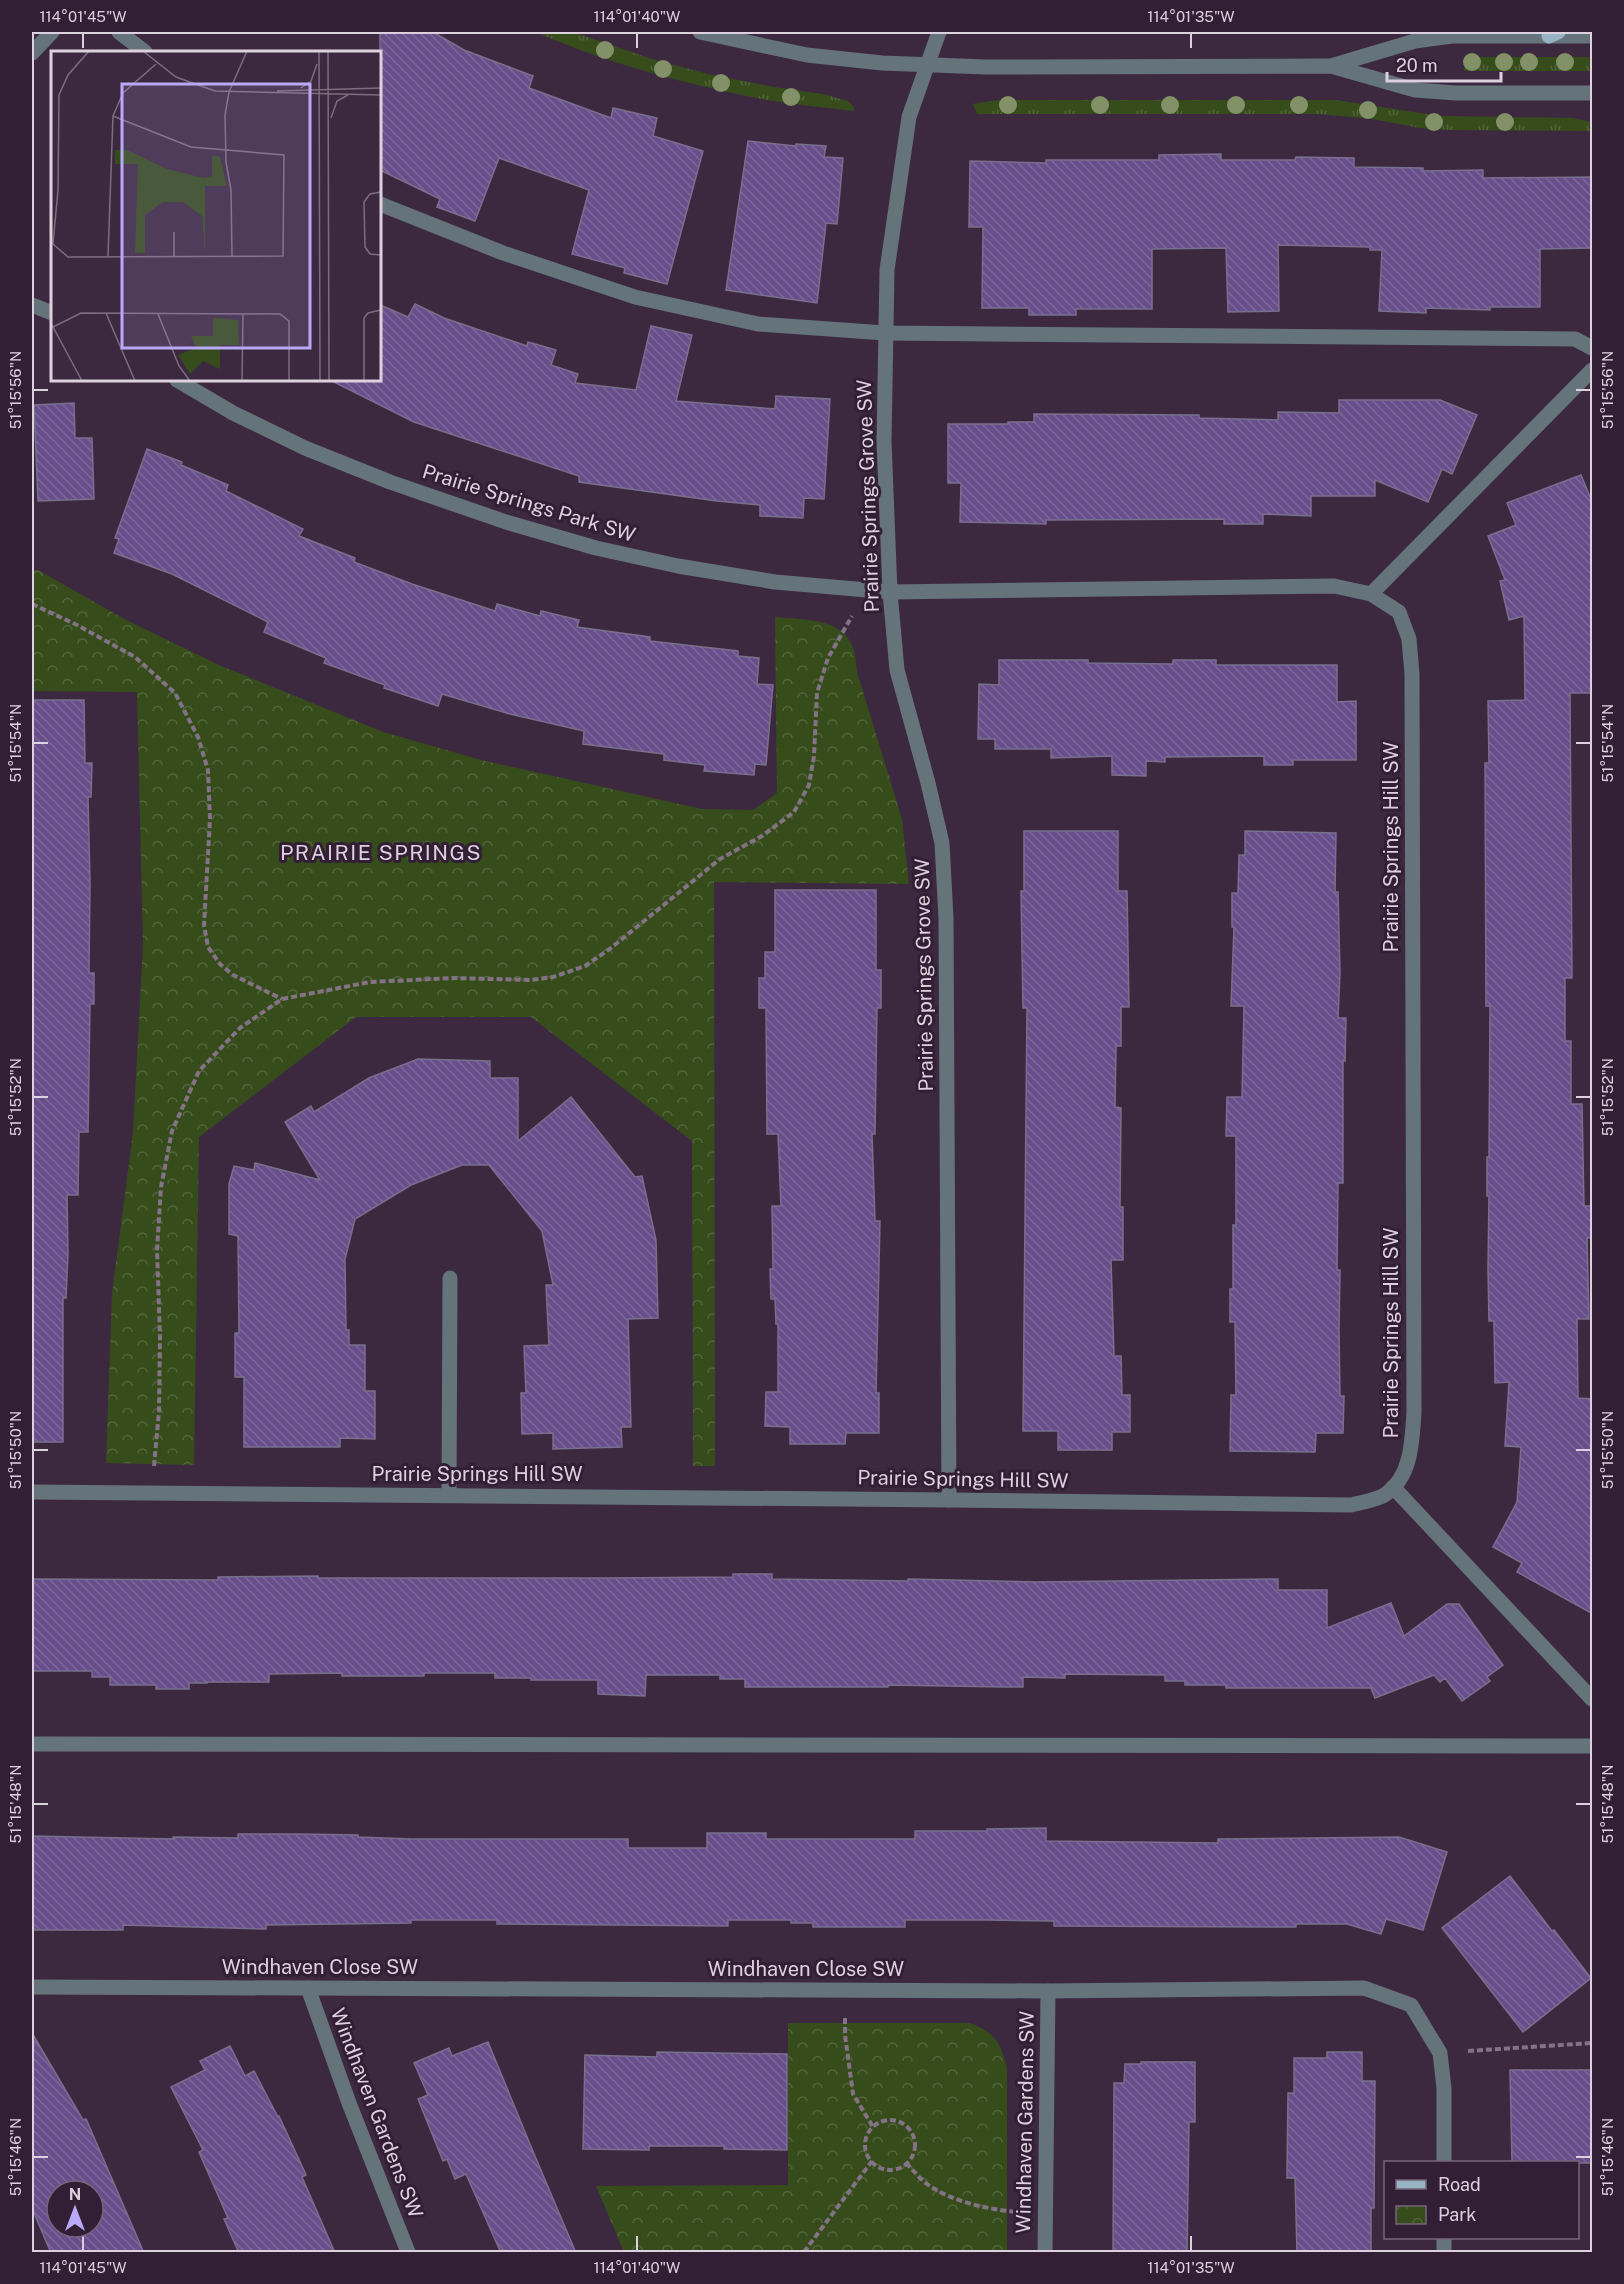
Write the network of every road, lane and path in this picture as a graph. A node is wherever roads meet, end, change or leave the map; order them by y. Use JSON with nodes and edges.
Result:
{"nodes":[{"id":1,"x":52,"y":32,"type":"edge"},
{"id":2,"x":119,"y":32,"type":"edge"},
{"id":3,"x":700,"y":32,"type":"edge"},
{"id":4,"x":939,"y":32,"type":"edge"},
{"id":5,"x":1554,"y":34,"type":"edge"},
{"id":6,"x":1593,"y":36,"type":"edge"},
{"id":7,"x":144,"y":51,"type":"edge"},
{"id":8,"x":32,"y":53,"type":"edge"},
{"id":9,"x":927,"y":65,"type":"junction"},
{"id":10,"x":1331,"y":66,"type":"junction"},
{"id":11,"x":1593,"y":93,"type":"edge"},
{"id":12,"x":381,"y":204,"type":"edge"},
{"id":13,"x":32,"y":305,"type":"edge"},
{"id":14,"x":51,"y":313,"type":"edge"},
{"id":15,"x":885,"y":333,"type":"junction"},
{"id":16,"x":1593,"y":348,"type":"edge"},
{"id":17,"x":1593,"y":369,"type":"edge"},
{"id":18,"x":179,"y":381,"type":"edge"},
{"id":19,"x":867,"y":590,"type":"junction"},
{"id":20,"x":890,"y":592,"type":"junction"},
{"id":21,"x":1371,"y":594,"type":"junction"},
{"id":22,"x":32,"y":604,"type":"edge"},
{"id":23,"x":282,"y":999,"type":"junction"},
{"id":24,"x":450,"y":1278,"type":"dead end"},
{"id":25,"x":1393,"y":1488,"type":"junction"},
{"id":26,"x":32,"y":1492,"type":"edge"},
{"id":27,"x":152,"y":1493,"type":"junction"},
{"id":28,"x":449,"y":1495,"type":"junction"},
{"id":29,"x":950,"y":1500,"type":"junction"},
{"id":30,"x":1593,"y":1699,"type":"edge"},
{"id":31,"x":32,"y":1744,"type":"edge"},
{"id":32,"x":1593,"y":1746,"type":"edge"},
{"id":33,"x":32,"y":1987,"type":"edge"},
{"id":34,"x":308,"y":1988,"type":"junction"},
{"id":35,"x":845,"y":1990,"type":"junction"},
{"id":36,"x":1048,"y":1991,"type":"junction"},
{"id":37,"x":1593,"y":2043,"type":"edge"},
{"id":38,"x":1440,"y":2053,"type":"junction"},
{"id":39,"x":873,"y":2127,"type":"junction"},
{"id":40,"x":872,"y":2161,"type":"junction"},
{"id":41,"x":1444,"y":2161,"type":"edge"},
{"id":42,"x":906,"y":2163,"type":"junction"},
{"id":43,"x":1045,"y":2216,"type":"junction"},
{"id":44,"x":408,"y":2253,"type":"edge"},
{"id":45,"x":804,"y":2253,"type":"edge"},
{"id":46,"x":1045,"y":2253,"type":"edge"}],
"edges":[{"from":1,"to":8,"type":"street"},
{"from":2,"to":7,"type":"street"},
{"from":3,"to":9,"type":"street"},
{"from":4,"to":9,"type":"street","name":"Prairie Springs Grove SW"},
{"from":5,"to":6,"type":"street"},
{"from":5,"to":10,"type":"street"},
{"from":9,"to":10,"type":"street"},
{"from":9,"to":15,"type":"street","name":"Prairie Springs Grove SW"},
{"from":10,"to":11,"type":"street"},
{"from":12,"to":15,"type":"street"},
{"from":13,"to":14,"type":"street"},
{"from":15,"to":16,"type":"street"},
{"from":15,"to":20,"type":"street","name":"Prairie Springs Grove SW"},
{"from":17,"to":21,"type":"street"},
{"from":18,"to":19,"type":"street","name":"Prairie Springs Park SW"},
{"from":19,"to":20,"type":"street","name":"Prairie Springs Park SW"},
{"from":19,"to":23,"type":"path"},
{"from":20,"to":21,"type":"street","name":"Prairie Springs Hill SW"},
{"from":20,"to":29,"type":"street","name":"Prairie Springs Grove SW"},
{"from":21,"to":25,"type":"street","name":"Prairie Springs Hill SW"},
{"from":22,"to":23,"type":"path"},
{"from":23,"to":27,"type":"path"},
{"from":24,"to":28,"type":"street"},
{"from":25,"to":29,"type":"street","name":"Prairie Springs Hill SW"},
{"from":25,"to":30,"type":"street"},
{"from":26,"to":27,"type":"street","name":"Prairie Springs Hill SW"},
{"from":27,"to":28,"type":"street","name":"Prairie Springs Hill SW"},
{"from":28,"to":29,"type":"street","name":"Prairie Springs Hill SW"},
{"from":31,"to":32,"type":"street"},
{"from":33,"to":34,"type":"street","name":"Windhaven Close SW"},
{"from":34,"to":35,"type":"street","name":"Windhaven Close SW"},
{"from":34,"to":44,"type":"street","name":"Windhaven Gardens SW"},
{"from":35,"to":36,"type":"street","name":"Windhaven Close SW"},
{"from":35,"to":39,"type":"path"},
{"from":36,"to":38,"type":"street","name":"Windhaven Close SW"},
{"from":36,"to":43,"type":"street","name":"Windhaven Gardens SW"},
{"from":37,"to":38,"type":"path"},
{"from":38,"to":41,"type":"street","name":"Windhaven Close SW"},
{"from":39,"to":40,"type":"path"},
{"from":39,"to":42,"type":"path"},
{"from":40,"to":42,"type":"path"},
{"from":40,"to":45,"type":"path"},
{"from":42,"to":43,"type":"path"},
{"from":43,"to":46,"type":"street","name":"Windhaven Gardens SW"}]}
